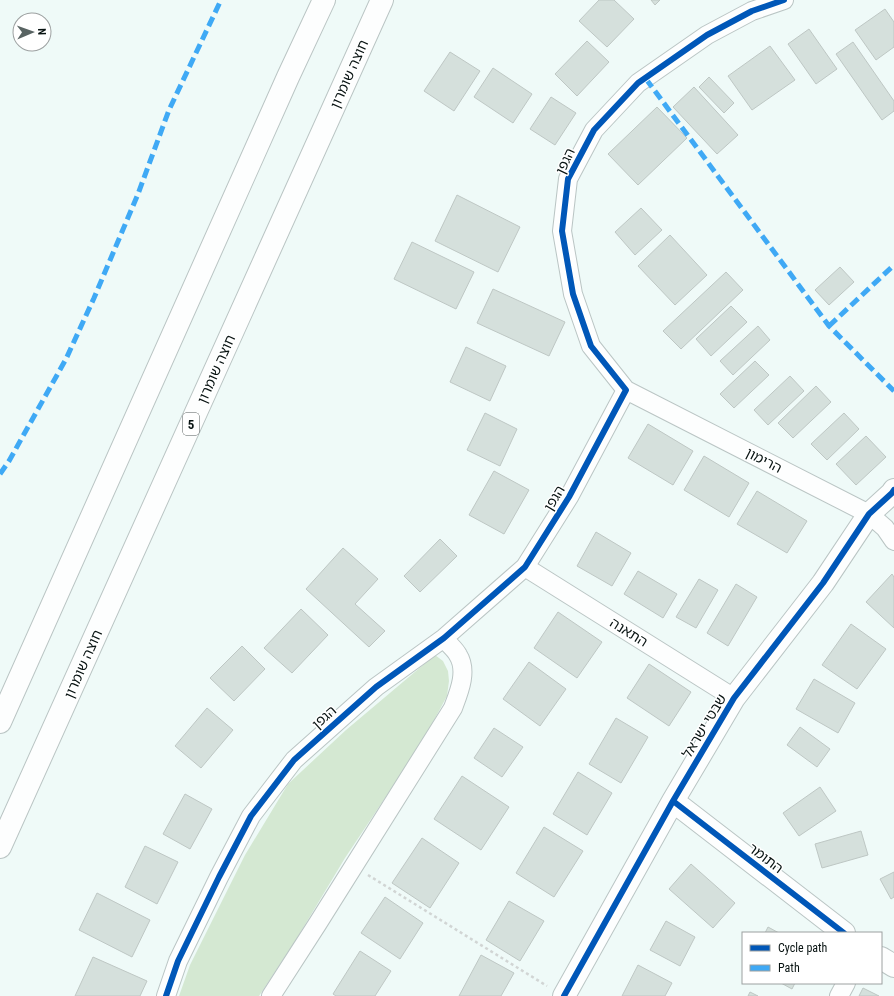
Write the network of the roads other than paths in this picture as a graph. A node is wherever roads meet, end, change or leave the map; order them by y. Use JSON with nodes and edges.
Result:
{"nodes":[{"id":1,"x":316,"y":0,"type":"edge"},
{"id":2,"x":324,"y":0,"type":"edge"},
{"id":3,"x":382,"y":0,"type":"edge"},
{"id":4,"x":784,"y":0,"type":"edge"},
{"id":5,"x":288,"y":76,"type":"junction"},
{"id":6,"x":626,"y":390,"type":"junction"},
{"id":7,"x":894,"y":490,"type":"edge"},
{"id":8,"x":869,"y":514,"type":"junction"},
{"id":9,"x":894,"y":541,"type":"edge"},
{"id":10,"x":525,"y":567,"type":"junction"},
{"id":11,"x":444,"y":638,"type":"junction"},
{"id":12,"x":734,"y":698,"type":"junction"},
{"id":13,"x":0,"y":722,"type":"edge"},
{"id":14,"x":673,"y":801,"type":"junction"},
{"id":15,"x":0,"y":847,"type":"edge"},
{"id":16,"x":843,"y":932,"type":"edge"},
{"id":17,"x":882,"y":959,"type":"edge"},
{"id":18,"x":894,"y":966,"type":"edge"},
{"id":19,"x":845,"y":984,"type":"edge"},
{"id":20,"x":557,"y":992,"type":"edge"},
{"id":21,"x":166,"y":996,"type":"edge"},
{"id":22,"x":271,"y":996,"type":"edge"},
{"id":23,"x":839,"y":996,"type":"edge"}],
"edges":[{"from":1,"to":5,"type":"main road"},
{"from":2,"to":5,"type":"main road"},
{"from":3,"to":15,"type":"main road","name":"חוצה שומרון","number":"5"},
{"from":4,"to":6,"type":"street","name":"הגפן"},
{"from":5,"to":13,"type":"main road"},
{"from":6,"to":8,"type":"street","name":"הרימון"},
{"from":6,"to":10,"type":"street","name":"הגפן"},
{"from":7,"to":8,"type":"main road","name":"שבטי ישראל"},
{"from":8,"to":9,"type":"street","name":"הרימון"},
{"from":8,"to":12,"type":"main road","name":"שבטי ישראל"},
{"from":10,"to":11,"type":"street","name":"הגפן"},
{"from":10,"to":12,"type":"street","name":"התאנה"},
{"from":11,"to":21,"type":"street","name":"הגפן"},
{"from":11,"to":22,"type":"street"},
{"from":12,"to":14,"type":"main road","name":"שבטי ישראל"},
{"from":14,"to":16,"type":"main road","name":"התומר"},
{"from":14,"to":20,"type":"main road","name":"שבטי ישראל"},
{"from":17,"to":18,"type":"main road"},
{"from":19,"to":23,"type":"street"}]}
